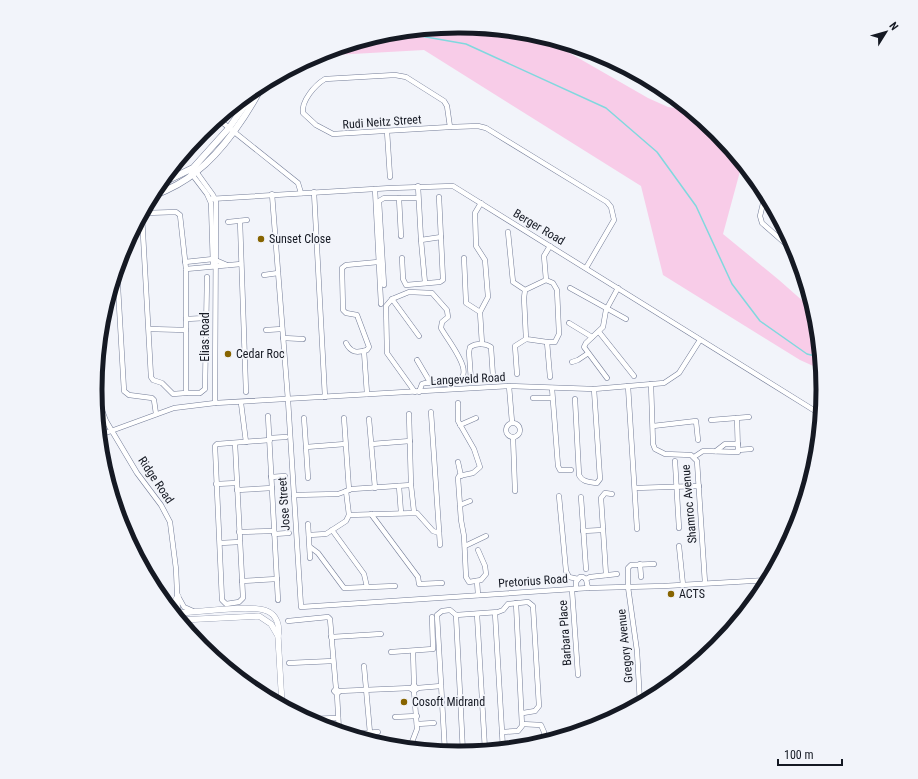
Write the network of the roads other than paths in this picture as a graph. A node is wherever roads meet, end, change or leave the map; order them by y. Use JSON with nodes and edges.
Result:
{"nodes":[{"id":1,"x":252,"y":100,"type":"edge"},
{"id":2,"x":248,"y":103,"type":"edge"},
{"id":3,"x":222,"y":122,"type":"edge"},
{"id":4,"x":450,"y":127,"type":"junction"},
{"id":5,"x":231,"y":129,"type":"junction"},
{"id":6,"x":387,"y":131,"type":"junction"},
{"id":7,"x":193,"y":171,"type":"junction"},
{"id":8,"x":390,"y":177,"type":"dead end"},
{"id":9,"x":171,"y":180,"type":"edge"},
{"id":10,"x":418,"y":186,"type":"junction"},
{"id":11,"x":375,"y":189,"type":"junction"},
{"id":12,"x":162,"y":192,"type":"edge"},
{"id":13,"x":314,"y":192,"type":"junction"},
{"id":14,"x":301,"y":193,"type":"junction"},
{"id":15,"x":272,"y":194,"type":"junction"},
{"id":16,"x":439,"y":197,"type":"dead end"},
{"id":17,"x":399,"y":198,"type":"junction"},
{"id":18,"x":418,"y":198,"type":"junction"},
{"id":19,"x":212,"y":199,"type":"junction"},
{"id":20,"x":481,"y":203,"type":"junction"},
{"id":21,"x":763,"y":203,"type":"edge"},
{"id":22,"x":149,"y":213,"type":"edge"},
{"id":23,"x":247,"y":220,"type":"dead end"},
{"id":24,"x":240,"y":221,"type":"junction"},
{"id":25,"x":228,"y":222,"type":"dead end"},
{"id":26,"x":143,"y":225,"type":"edge"},
{"id":27,"x":508,"y":232,"type":"dead end"},
{"id":28,"x":401,"y":236,"type":"dead end"},
{"id":29,"x":442,"y":237,"type":"junction"},
{"id":30,"x":421,"y":240,"type":"junction"},
{"id":31,"x":783,"y":242,"type":"edge"},
{"id":32,"x":550,"y":246,"type":"junction"},
{"id":33,"x":402,"y":258,"type":"dead end"},
{"id":34,"x":464,"y":258,"type":"dead end"},
{"id":35,"x":214,"y":260,"type":"junction"},
{"id":36,"x":185,"y":262,"type":"junction"},
{"id":37,"x":378,"y":262,"type":"junction"},
{"id":38,"x":241,"y":264,"type":"junction"},
{"id":39,"x":227,"y":265,"type":"junction"},
{"id":40,"x":215,"y":268,"type":"junction"},
{"id":41,"x":586,"y":268,"type":"junction"},
{"id":42,"x":186,"y":269,"type":"junction"},
{"id":43,"x":278,"y":273,"type":"junction"},
{"id":44,"x":264,"y":275,"type":"dead end"},
{"id":45,"x":207,"y":277,"type":"dead end"},
{"id":46,"x":546,"y":280,"type":"junction"},
{"id":47,"x":425,"y":283,"type":"junction"},
{"id":48,"x":384,"y":285,"type":"dead end"},
{"id":49,"x":118,"y":286,"type":"edge"},
{"id":50,"x":570,"y":288,"type":"dead end"},
{"id":51,"x":618,"y":288,"type":"junction"},
{"id":52,"x":525,"y":290,"type":"junction"},
{"id":53,"x":392,"y":299,"type":"junction"},
{"id":54,"x":381,"y":304,"type":"dead end"},
{"id":55,"x":607,"y":308,"type":"junction"},
{"id":56,"x":480,"y":312,"type":"junction"},
{"id":57,"x":206,"y":318,"type":"junction"},
{"id":58,"x":186,"y":319,"type":"junction"},
{"id":59,"x":626,"y":319,"type":"dead end"},
{"id":60,"x":569,"y":323,"type":"dead end"},
{"id":61,"x":149,"y":329,"type":"junction"},
{"id":62,"x":282,"y":329,"type":"junction"},
{"id":63,"x":186,"y":330,"type":"junction"},
{"id":64,"x":266,"y":330,"type":"dead end"},
{"id":65,"x":599,"y":332,"type":"junction"},
{"id":66,"x":419,"y":336,"type":"dead end"},
{"id":67,"x":592,"y":337,"type":"junction"},
{"id":68,"x":282,"y":338,"type":"junction"},
{"id":69,"x":303,"y":339,"type":"dead end"},
{"id":70,"x":526,"y":339,"type":"junction"},
{"id":71,"x":700,"y":340,"type":"junction"},
{"id":72,"x":547,"y":342,"type":"junction"},
{"id":73,"x":346,"y":343,"type":"dead end"},
{"id":74,"x":482,"y":344,"type":"junction"},
{"id":75,"x":364,"y":351,"type":"junction"},
{"id":76,"x":587,"y":354,"type":"junction"},
{"id":77,"x":417,"y":360,"type":"dead end"},
{"id":78,"x":572,"y":362,"type":"dead end"},
{"id":79,"x":517,"y":374,"type":"dead end"},
{"id":80,"x":634,"y":376,"type":"dead end"},
{"id":81,"x":493,"y":377,"type":"dead end"},
{"id":82,"x":550,"y":377,"type":"dead end"},
{"id":83,"x":607,"y":378,"type":"dead end"},
{"id":84,"x":471,"y":380,"type":"dead end"},
{"id":85,"x":430,"y":382,"type":"junction"},
{"id":86,"x":651,"y":384,"type":"junction"},
{"id":87,"x":509,"y":386,"type":"junction"},
{"id":88,"x":628,"y":386,"type":"junction"},
{"id":89,"x":552,"y":388,"type":"junction"},
{"id":90,"x":594,"y":389,"type":"junction"},
{"id":91,"x":246,"y":392,"type":"dead end"},
{"id":92,"x":417,"y":392,"type":"junction"},
{"id":93,"x":186,"y":393,"type":"junction"},
{"id":94,"x":367,"y":394,"type":"junction"},
{"id":95,"x":325,"y":397,"type":"junction"},
{"id":96,"x":533,"y":398,"type":"dead end"},
{"id":97,"x":552,"y":398,"type":"junction"},
{"id":98,"x":575,"y":399,"type":"dead end"},
{"id":99,"x":288,"y":400,"type":"junction"},
{"id":100,"x":215,"y":403,"type":"junction"},
{"id":101,"x":241,"y":403,"type":"junction"},
{"id":102,"x":458,"y":403,"type":"dead end"},
{"id":103,"x":815,"y":411,"type":"edge"},
{"id":104,"x":431,"y":412,"type":"dead end"},
{"id":105,"x":103,"y":413,"type":"edge"},
{"id":106,"x":156,"y":414,"type":"junction"},
{"id":107,"x":409,"y":414,"type":"dead end"},
{"id":108,"x":268,"y":416,"type":"dead end"},
{"id":109,"x":749,"y":417,"type":"dead end"},
{"id":110,"x":304,"y":418,"type":"dead end"},
{"id":111,"x":344,"y":418,"type":"dead end"},
{"id":112,"x":476,"y":418,"type":"dead end"},
{"id":113,"x":736,"y":418,"type":"junction"},
{"id":114,"x":369,"y":419,"type":"dead end"},
{"id":115,"x":711,"y":420,"type":"dead end"},
{"id":116,"x":512,"y":422,"type":"junction"},
{"id":117,"x":460,"y":425,"type":"junction"},
{"id":118,"x":652,"y":426,"type":"junction"},
{"id":119,"x":113,"y":431,"type":"junction"},
{"id":120,"x":106,"y":434,"type":"edge"},
{"id":121,"x":286,"y":437,"type":"dead end"},
{"id":122,"x":513,"y":437,"type":"junction"},
{"id":123,"x":270,"y":439,"type":"junction"},
{"id":124,"x":698,"y":440,"type":"dead end"},
{"id":125,"x":410,"y":441,"type":"junction"},
{"id":126,"x":246,"y":442,"type":"junction"},
{"id":127,"x":235,"y":443,"type":"junction"},
{"id":128,"x":345,"y":444,"type":"junction"},
{"id":129,"x":372,"y":444,"type":"junction"},
{"id":130,"x":738,"y":444,"type":"junction"},
{"id":131,"x":306,"y":447,"type":"junction"},
{"id":132,"x":751,"y":449,"type":"dead end"},
{"id":133,"x":716,"y":451,"type":"junction"},
{"id":134,"x":738,"y":451,"type":"junction"},
{"id":135,"x":694,"y":457,"type":"junction"},
{"id":136,"x":675,"y":461,"type":"dead end"},
{"id":137,"x":458,"y":462,"type":"dead end"},
{"id":138,"x":571,"y":470,"type":"dead end"},
{"id":139,"x":285,"y":476,"type":"dead end"},
{"id":140,"x":461,"y":476,"type":"junction"},
{"id":141,"x":271,"y":477,"type":"junction"},
{"id":142,"x":308,"y":478,"type":"dead end"},
{"id":143,"x":236,"y":483,"type":"junction"},
{"id":144,"x":216,"y":484,"type":"junction"},
{"id":145,"x":411,"y":485,"type":"junction"},
{"id":146,"x":399,"y":486,"type":"junction"},
{"id":147,"x":699,"y":486,"type":"junction"},
{"id":148,"x":677,"y":487,"type":"junction"},
{"id":149,"x":272,"y":488,"type":"junction"},
{"id":150,"x":375,"y":488,"type":"junction"},
{"id":151,"x":635,"y":488,"type":"junction"},
{"id":152,"x":237,"y":490,"type":"junction"},
{"id":153,"x":347,"y":490,"type":"junction"},
{"id":154,"x":515,"y":491,"type":"dead end"},
{"id":155,"x":612,"y":494,"type":"dead end"},
{"id":156,"x":294,"y":496,"type":"junction"},
{"id":157,"x":559,"y":496,"type":"dead end"},
{"id":158,"x":581,"y":497,"type":"dead end"},
{"id":159,"x":470,"y":501,"type":"dead end"},
{"id":160,"x":460,"y":506,"type":"junction"},
{"id":161,"x":414,"y":512,"type":"junction"},
{"id":162,"x":401,"y":513,"type":"junction"},
{"id":163,"x":371,"y":514,"type":"junction"},
{"id":164,"x":349,"y":515,"type":"junction"},
{"id":165,"x":308,"y":524,"type":"dead end"},
{"id":166,"x":679,"y":528,"type":"dead end"},
{"id":167,"x":637,"y":529,"type":"dead end"},
{"id":168,"x":332,"y":530,"type":"junction"},
{"id":169,"x":603,"y":530,"type":"junction"},
{"id":170,"x":239,"y":532,"type":"junction"},
{"id":171,"x":274,"y":532,"type":"junction"},
{"id":172,"x":584,"y":532,"type":"junction"},
{"id":173,"x":289,"y":533,"type":"dead end"},
{"id":174,"x":439,"y":533,"type":"junction"},
{"id":175,"x":309,"y":536,"type":"junction"},
{"id":176,"x":486,"y":536,"type":"dead end"},
{"id":177,"x":240,"y":542,"type":"junction"},
{"id":178,"x":220,"y":543,"type":"junction"},
{"id":179,"x":440,"y":545,"type":"dead end"},
{"id":180,"x":465,"y":546,"type":"junction"},
{"id":181,"x":680,"y":546,"type":"dead end"},
{"id":182,"x":310,"y":547,"type":"junction"},
{"id":183,"x":478,"y":550,"type":"dead end"},
{"id":184,"x":310,"y":558,"type":"dead end"},
{"id":185,"x":640,"y":564,"type":"junction"},
{"id":186,"x":654,"y":564,"type":"dead end"},
{"id":187,"x":586,"y":569,"type":"dead end"},
{"id":188,"x":617,"y":574,"type":"dead end"},
{"id":189,"x":606,"y":575,"type":"junction"},
{"id":190,"x":641,"y":576,"type":"dead end"},
{"id":191,"x":277,"y":579,"type":"junction"},
{"id":192,"x":586,"y":579,"type":"junction"},
{"id":193,"x":578,"y":580,"type":"junction"},
{"id":194,"x":760,"y":580,"type":"edge"},
{"id":195,"x":242,"y":581,"type":"junction"},
{"id":196,"x":477,"y":581,"type":"junction"},
{"id":197,"x":442,"y":583,"type":"dead end"},
{"id":198,"x":705,"y":583,"type":"junction"},
{"id":199,"x":683,"y":585,"type":"junction"},
{"id":200,"x":395,"y":586,"type":"dead end"},
{"id":201,"x":367,"y":587,"type":"junction"},
{"id":202,"x":628,"y":587,"type":"junction"},
{"id":203,"x":588,"y":588,"type":"junction"},
{"id":204,"x":574,"y":589,"type":"junction"},
{"id":205,"x":178,"y":595,"type":"junction"},
{"id":206,"x":478,"y":595,"type":"junction"},
{"id":207,"x":278,"y":600,"type":"dead end"},
{"id":208,"x":173,"y":603,"type":"edge"},
{"id":209,"x":516,"y":603,"type":"junction"},
{"id":210,"x":301,"y":607,"type":"joint"},
{"id":211,"x":177,"y":608,"type":"edge"},
{"id":212,"x":196,"y":612,"type":"junction"},
{"id":213,"x":181,"y":613,"type":"edge"},
{"id":214,"x":494,"y":613,"type":"junction"},
{"id":215,"x":182,"y":614,"type":"edge"},
{"id":216,"x":477,"y":614,"type":"junction"},
{"id":217,"x":456,"y":615,"type":"junction"},
{"id":218,"x":432,"y":617,"type":"dead end"},
{"id":219,"x":200,"y":618,"type":"junction"},
{"id":220,"x":186,"y":619,"type":"edge"},
{"id":221,"x":288,"y":621,"type":"dead end"},
{"id":222,"x":381,"y":634,"type":"dead end"},
{"id":223,"x":278,"y":636,"type":"junction"},
{"id":224,"x":331,"y":637,"type":"junction"},
{"id":225,"x":413,"y":651,"type":"junction"},
{"id":226,"x":391,"y":652,"type":"dead end"},
{"id":227,"x":333,"y":662,"type":"junction"},
{"id":228,"x":289,"y":664,"type":"dead end"},
{"id":229,"x":364,"y":666,"type":"dead end"},
{"id":230,"x":578,"y":675,"type":"dead end"},
{"id":231,"x":441,"y":686,"type":"junction"},
{"id":232,"x":414,"y":688,"type":"junction"},
{"id":233,"x":337,"y":691,"type":"junction"},
{"id":234,"x":366,"y":691,"type":"junction"},
{"id":235,"x":640,"y":696,"type":"edge"},
{"id":236,"x":282,"y":698,"type":"edge"},
{"id":237,"x":523,"y":713,"type":"junction"},
{"id":238,"x":417,"y":716,"type":"junction"},
{"id":239,"x":395,"y":717,"type":"dead end"},
{"id":240,"x":338,"y":718,"type":"junction"},
{"id":241,"x":322,"y":719,"type":"edge"},
{"id":242,"x":434,"y":723,"type":"dead end"},
{"id":243,"x":417,"y":724,"type":"junction"},
{"id":244,"x":522,"y":724,"type":"junction"},
{"id":245,"x":339,"y":725,"type":"edge"},
{"id":246,"x":378,"y":732,"type":"dead end"},
{"id":247,"x":502,"y":732,"type":"junction"},
{"id":248,"x":365,"y":733,"type":"edge"},
{"id":249,"x":370,"y":733,"type":"junction"},
{"id":250,"x":543,"y":736,"type":"edge"},
{"id":251,"x":412,"y":742,"type":"edge"},
{"id":252,"x":503,"y":743,"type":"edge"},
{"id":253,"x":445,"y":745,"type":"edge"},
{"id":254,"x":485,"y":745,"type":"edge"},
{"id":255,"x":463,"y":746,"type":"edge"}],
"edges":[{"from":1,"to":5,"type":"main road"},
{"from":2,"to":5,"type":"main road"},
{"from":3,"to":5,"type":"street"},
{"from":4,"to":6,"type":"street","name":"Rudi Neitz Street"},
{"from":4,"to":6,"type":"street","name":"Rudi Neitz Street"},
{"from":4,"to":41,"type":"street","name":"Rudi Neitz Street"},
{"from":5,"to":7,"type":"main road"},
{"from":5,"to":14,"type":"street"},
{"from":6,"to":8,"type":"street"},
{"from":7,"to":9,"type":"main road"},
{"from":7,"to":12,"type":"main road"},
{"from":7,"to":19,"type":"street"},
{"from":10,"to":11,"type":"street","name":"Berger Road"},
{"from":10,"to":18,"type":"street"},
{"from":10,"to":20,"type":"street","name":"Berger Road"},
{"from":11,"to":13,"type":"street","name":"Berger Road"},
{"from":11,"to":37,"type":"street"},
{"from":13,"to":14,"type":"street","name":"Berger Road"},
{"from":13,"to":95,"type":"street"},
{"from":14,"to":15,"type":"street","name":"Berger Road"},
{"from":15,"to":19,"type":"street","name":"Berger Road"},
{"from":15,"to":43,"type":"street","name":"Jose Street"},
{"from":16,"to":29,"type":"street"},
{"from":17,"to":18,"type":"street"},
{"from":17,"to":28,"type":"street"},
{"from":17,"to":48,"type":"street"},
{"from":18,"to":30,"type":"street"},
{"from":19,"to":35,"type":"street","name":"Elias Road"},
{"from":20,"to":32,"type":"street","name":"Berger Road"},
{"from":20,"to":56,"type":"street"},
{"from":21,"to":31,"type":"street"},
{"from":22,"to":36,"type":"street"},
{"from":23,"to":24,"type":"street"},
{"from":24,"to":25,"type":"street"},
{"from":24,"to":38,"type":"street"},
{"from":26,"to":61,"type":"street"},
{"from":27,"to":52,"type":"street"},
{"from":29,"to":30,"type":"street"},
{"from":29,"to":47,"type":"street"},
{"from":30,"to":47,"type":"street"},
{"from":32,"to":41,"type":"street","name":"Berger Road"},
{"from":32,"to":46,"type":"street"},
{"from":33,"to":47,"type":"street"},
{"from":34,"to":56,"type":"street"},
{"from":35,"to":36,"type":"street"},
{"from":35,"to":39,"type":"street"},
{"from":35,"to":40,"type":"street","name":"Elias Road"},
{"from":36,"to":42,"type":"street"},
{"from":37,"to":54,"type":"street"},
{"from":37,"to":75,"type":"street"},
{"from":38,"to":39,"type":"street"},
{"from":38,"to":91,"type":"street"},
{"from":39,"to":40,"type":"street"},
{"from":40,"to":42,"type":"street"},
{"from":40,"to":100,"type":"street","name":"Elias Road"},
{"from":41,"to":51,"type":"street","name":"Berger Road"},
{"from":42,"to":58,"type":"street"},
{"from":43,"to":44,"type":"street"},
{"from":43,"to":62,"type":"street","name":"Jose Street"},
{"from":45,"to":57,"type":"street"},
{"from":46,"to":52,"type":"street"},
{"from":46,"to":72,"type":"street"},
{"from":49,"to":106,"type":"street"},
{"from":50,"to":55,"type":"street"},
{"from":51,"to":55,"type":"street"},
{"from":51,"to":71,"type":"street","name":"Berger Road"},
{"from":52,"to":70,"type":"street"},
{"from":53,"to":66,"type":"street"},
{"from":53,"to":85,"type":"street"},
{"from":53,"to":92,"type":"street"},
{"from":55,"to":59,"type":"street"},
{"from":55,"to":65,"type":"street"},
{"from":56,"to":74,"type":"street"},
{"from":57,"to":58,"type":"street"},
{"from":57,"to":93,"type":"street"},
{"from":58,"to":63,"type":"street"},
{"from":60,"to":67,"type":"street"},
{"from":61,"to":63,"type":"street"},
{"from":61,"to":93,"type":"street"},
{"from":62,"to":64,"type":"street"},
{"from":62,"to":68,"type":"street","name":"Jose Street"},
{"from":63,"to":93,"type":"street"},
{"from":65,"to":67,"type":"street"},
{"from":65,"to":80,"type":"street"},
{"from":67,"to":76,"type":"street"},
{"from":68,"to":69,"type":"street"},
{"from":68,"to":99,"type":"street","name":"Jose Street"},
{"from":70,"to":72,"type":"street"},
{"from":70,"to":79,"type":"street"},
{"from":71,"to":86,"type":"street","name":"Langeveld Road"},
{"from":71,"to":103,"type":"street","name":"Berger Road"},
{"from":72,"to":82,"type":"street"},
{"from":73,"to":75,"type":"street"},
{"from":74,"to":81,"type":"street"},
{"from":74,"to":84,"type":"street"},
{"from":75,"to":94,"type":"street"},
{"from":76,"to":78,"type":"street"},
{"from":76,"to":83,"type":"street"},
{"from":77,"to":85,"type":"street"},
{"from":85,"to":92,"type":"street"},
{"from":86,"to":88,"type":"street","name":"Langeveld Road"},
{"from":86,"to":118,"type":"street","name":"Shamroc Avenue"},
{"from":87,"to":89,"type":"street","name":"Langeveld Road"},
{"from":87,"to":92,"type":"street","name":"Langeveld Road"},
{"from":87,"to":116,"type":"street"},
{"from":88,"to":90,"type":"street","name":"Langeveld Road"},
{"from":88,"to":151,"type":"street"},
{"from":89,"to":90,"type":"street","name":"Langeveld Road"},
{"from":89,"to":97,"type":"street"},
{"from":90,"to":98,"type":"street"},
{"from":92,"to":94,"type":"street","name":"Langeveld Road"},
{"from":94,"to":95,"type":"street","name":"Langeveld Road"},
{"from":95,"to":99,"type":"street","name":"Langeveld Road"},
{"from":96,"to":97,"type":"street"},
{"from":97,"to":138,"type":"street"},
{"from":99,"to":101,"type":"street","name":"Langeveld Road"},
{"from":99,"to":156,"type":"street","name":"Jose Street"},
{"from":100,"to":101,"type":"street","name":"Langeveld Road"},
{"from":100,"to":106,"type":"street","name":"Langeveld Road"},
{"from":101,"to":126,"type":"street"},
{"from":102,"to":117,"type":"street"},
{"from":104,"to":174,"type":"street"},
{"from":105,"to":119,"type":"street","name":"Ridge Road"},
{"from":106,"to":119,"type":"street","name":"Langeveld Road"},
{"from":107,"to":125,"type":"street"},
{"from":108,"to":123,"type":"street"},
{"from":109,"to":113,"type":"street"},
{"from":110,"to":131,"type":"street"},
{"from":111,"to":128,"type":"street"},
{"from":112,"to":117,"type":"street"},
{"from":113,"to":115,"type":"street"},
{"from":113,"to":130,"type":"street"},
{"from":114,"to":129,"type":"street"},
{"from":116,"to":122,"type":"street"},
{"from":116,"to":122,"type":"street"},
{"from":117,"to":140,"type":"street"},
{"from":118,"to":124,"type":"street"},
{"from":118,"to":135,"type":"street","name":"Shamroc Avenue"},
{"from":119,"to":120,"type":"street","name":"Langeveld Road"},
{"from":119,"to":205,"type":"street","name":"Ridge Road"},
{"from":121,"to":123,"type":"street"},
{"from":122,"to":154,"type":"street"},
{"from":123,"to":126,"type":"street"},
{"from":123,"to":141,"type":"street"},
{"from":125,"to":129,"type":"street"},
{"from":125,"to":145,"type":"street"},
{"from":126,"to":127,"type":"street"},
{"from":127,"to":143,"type":"street"},
{"from":127,"to":144,"type":"street"},
{"from":128,"to":131,"type":"street"},
{"from":128,"to":153,"type":"street"},
{"from":129,"to":150,"type":"street"},
{"from":130,"to":133,"type":"street"},
{"from":130,"to":134,"type":"street"},
{"from":131,"to":142,"type":"street"},
{"from":132,"to":134,"type":"street"},
{"from":133,"to":134,"type":"street"},
{"from":133,"to":135,"type":"street"},
{"from":135,"to":147,"type":"street","name":"Shamroc Avenue"},
{"from":136,"to":148,"type":"street"},
{"from":137,"to":140,"type":"street"},
{"from":139,"to":141,"type":"street"},
{"from":140,"to":160,"type":"street"},
{"from":141,"to":149,"type":"street"},
{"from":143,"to":144,"type":"street"},
{"from":143,"to":152,"type":"street"},
{"from":144,"to":178,"type":"street"},
{"from":145,"to":146,"type":"street"},
{"from":145,"to":161,"type":"street"},
{"from":146,"to":150,"type":"street"},
{"from":146,"to":162,"type":"street"},
{"from":147,"to":148,"type":"street"},
{"from":147,"to":198,"type":"street","name":"Shamroc Avenue"},
{"from":148,"to":151,"type":"street"},
{"from":148,"to":166,"type":"street"},
{"from":149,"to":152,"type":"street"},
{"from":149,"to":171,"type":"street"},
{"from":150,"to":153,"type":"street"},
{"from":151,"to":167,"type":"street"},
{"from":152,"to":170,"type":"street"},
{"from":153,"to":156,"type":"street"},
{"from":153,"to":164,"type":"street"},
{"from":155,"to":169,"type":"street"},
{"from":156,"to":210,"type":"street","name":"Jose Street"},
{"from":157,"to":193,"type":"street"},
{"from":158,"to":172,"type":"street"},
{"from":159,"to":160,"type":"street"},
{"from":160,"to":180,"type":"street"},
{"from":161,"to":162,"type":"street"},
{"from":161,"to":174,"type":"street"},
{"from":162,"to":163,"type":"street"},
{"from":163,"to":164,"type":"street"},
{"from":163,"to":197,"type":"street"},
{"from":164,"to":168,"type":"street"},
{"from":165,"to":175,"type":"street"},
{"from":168,"to":175,"type":"street"},
{"from":168,"to":201,"type":"street"},
{"from":169,"to":172,"type":"street"},
{"from":169,"to":189,"type":"street"},
{"from":170,"to":171,"type":"street"},
{"from":170,"to":177,"type":"street"},
{"from":171,"to":173,"type":"street"},
{"from":171,"to":191,"type":"street"},
{"from":172,"to":187,"type":"street"},
{"from":174,"to":179,"type":"street"},
{"from":175,"to":182,"type":"street"},
{"from":176,"to":180,"type":"street"},
{"from":177,"to":178,"type":"street"},
{"from":177,"to":195,"type":"street"},
{"from":178,"to":195,"type":"street"},
{"from":180,"to":196,"type":"street"},
{"from":181,"to":199,"type":"street"},
{"from":182,"to":184,"type":"street"},
{"from":182,"to":201,"type":"street"},
{"from":183,"to":196,"type":"street"},
{"from":185,"to":186,"type":"street"},
{"from":185,"to":190,"type":"street"},
{"from":185,"to":202,"type":"street","name":"Gregory Avenue"},
{"from":188,"to":189,"type":"street"},
{"from":189,"to":192,"type":"street"},
{"from":191,"to":195,"type":"street"},
{"from":191,"to":207,"type":"street"},
{"from":192,"to":193,"type":"street"},
{"from":192,"to":203,"type":"street"},
{"from":193,"to":204,"type":"street","name":"Barbara Place"},
{"from":194,"to":198,"type":"street","name":"Pretorius Road"},
{"from":196,"to":206,"type":"street"},
{"from":198,"to":199,"type":"street","name":"Pretorius Road"},
{"from":199,"to":202,"type":"street","name":"Pretorius Road"},
{"from":200,"to":201,"type":"street"},
{"from":202,"to":203,"type":"street","name":"Pretorius Road"},
{"from":202,"to":235,"type":"street","name":"Gregory Avenue"},
{"from":203,"to":204,"type":"street","name":"Pretorius Road"},
{"from":204,"to":206,"type":"street","name":"Pretorius Road"},
{"from":204,"to":230,"type":"street","name":"Barbara Place"},
{"from":205,"to":208,"type":"street"},
{"from":205,"to":211,"type":"street","name":"Ridge Road"},
{"from":205,"to":212,"type":"street"},
{"from":206,"to":210,"type":"street","name":"Pretorius Road"},
{"from":209,"to":214,"type":"street"},
{"from":209,"to":237,"type":"street"},
{"from":209,"to":237,"type":"street"},
{"from":212,"to":213,"type":"street"},
{"from":212,"to":223,"type":"street"},
{"from":214,"to":216,"type":"street"},
{"from":214,"to":247,"type":"street"},
{"from":215,"to":219,"type":"street"},
{"from":216,"to":217,"type":"street"},
{"from":216,"to":254,"type":"street"},
{"from":217,"to":231,"type":"street"},
{"from":217,"to":255,"type":"street"},
{"from":218,"to":225,"type":"street"},
{"from":219,"to":220,"type":"street"},
{"from":219,"to":223,"type":"street"},
{"from":221,"to":224,"type":"street"},
{"from":222,"to":224,"type":"street"},
{"from":223,"to":236,"type":"street"},
{"from":224,"to":227,"type":"street"},
{"from":225,"to":226,"type":"street"},
{"from":225,"to":232,"type":"street"},
{"from":227,"to":228,"type":"street"},
{"from":227,"to":233,"type":"street"},
{"from":229,"to":234,"type":"street"},
{"from":231,"to":232,"type":"street"},
{"from":231,"to":253,"type":"street"},
{"from":232,"to":234,"type":"street"},
{"from":232,"to":238,"type":"street"},
{"from":233,"to":234,"type":"street"},
{"from":233,"to":240,"type":"street"},
{"from":234,"to":249,"type":"street"},
{"from":237,"to":244,"type":"street"},
{"from":238,"to":239,"type":"street"},
{"from":238,"to":243,"type":"street"},
{"from":240,"to":241,"type":"street"},
{"from":240,"to":245,"type":"street"},
{"from":242,"to":243,"type":"street"},
{"from":243,"to":251,"type":"street"},
{"from":244,"to":247,"type":"street"},
{"from":244,"to":250,"type":"street"},
{"from":246,"to":249,"type":"street"},
{"from":247,"to":252,"type":"street"},
{"from":248,"to":249,"type":"street"}]}
